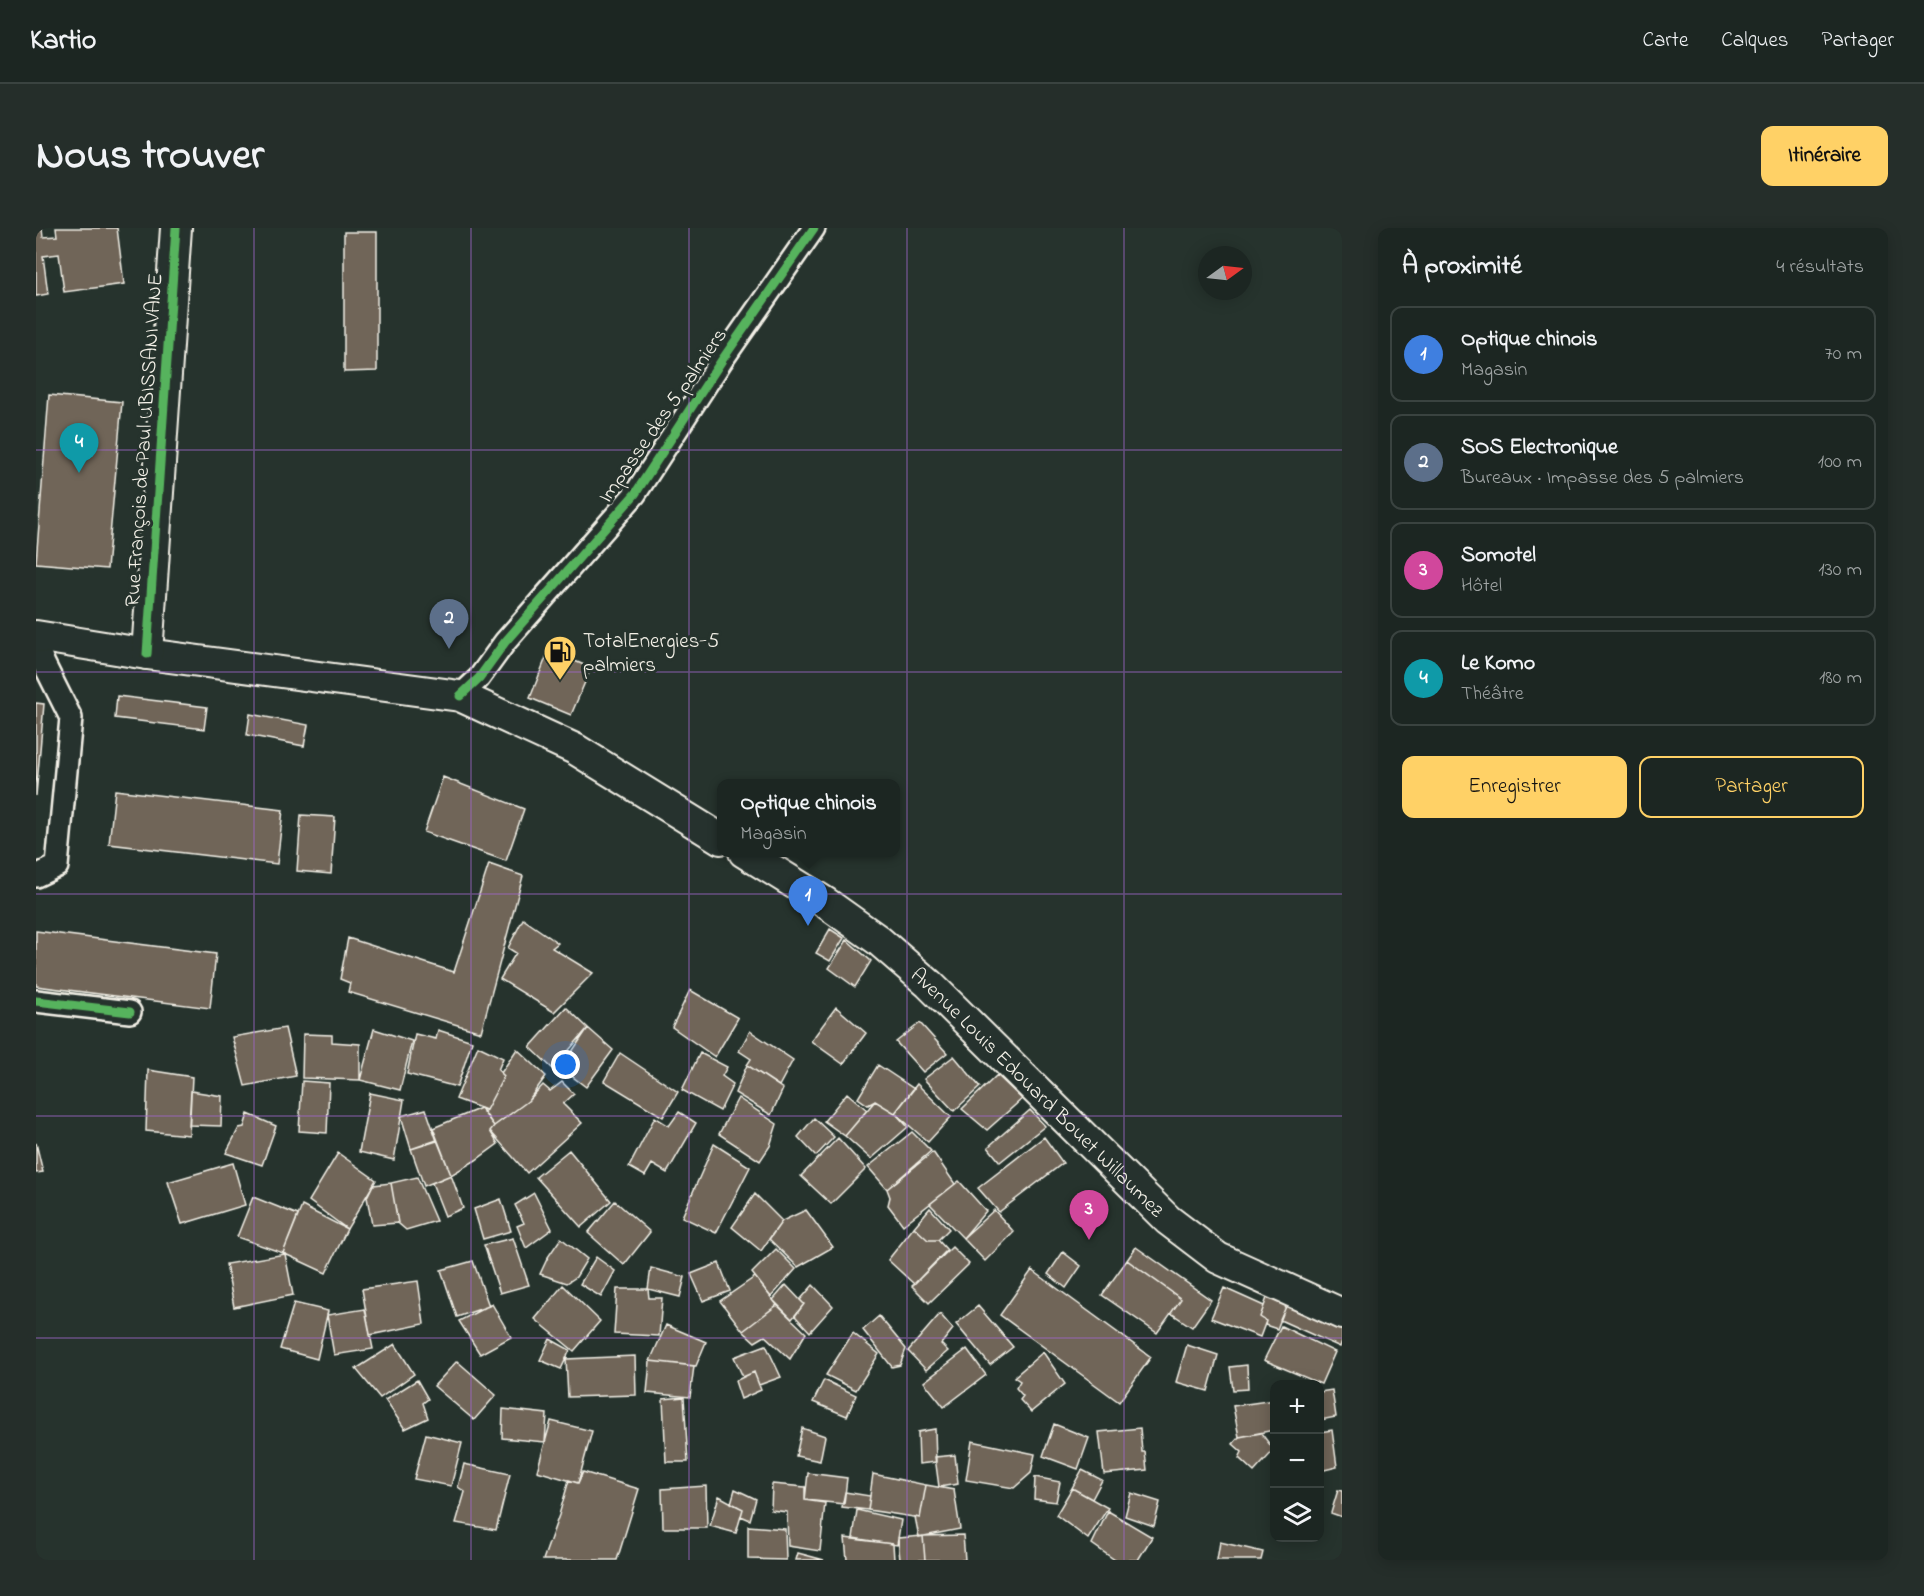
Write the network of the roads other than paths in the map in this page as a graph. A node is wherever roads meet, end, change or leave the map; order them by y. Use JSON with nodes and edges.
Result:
{"nodes":[{"id":1,"x":176,"y":228,"type":"edge"},
{"id":2,"x":814,"y":228,"type":"edge"},
{"id":3,"x":36,"y":636,"type":"edge"},
{"id":4,"x":36,"y":644,"type":"edge"},
{"id":5,"x":147,"y":654,"type":"junction"},
{"id":6,"x":460,"y":696,"type":"junction"},
{"id":7,"x":717,"y":837,"type":"edge"},
{"id":8,"x":752,"y":857,"type":"edge"},
{"id":9,"x":36,"y":876,"type":"edge"},
{"id":10,"x":36,"y":1001,"type":"edge"},
{"id":11,"x":130,"y":1012,"type":"dead end"},
{"id":12,"x":1342,"y":1314,"type":"edge"}],
"edges":[{"from":1,"to":5,"type":"main road","name":"Rue François de Paul UBISSANI VANE"},
{"from":2,"to":6,"type":"street","name":"Impasse des 5 palmiers"},
{"from":3,"to":5,"type":"main road"},
{"from":4,"to":9,"type":"street"},
{"from":5,"to":6,"type":"main road"},
{"from":6,"to":7,"type":"main road"},
{"from":8,"to":12,"type":"main road","name":"Avenue Louis Edouard Bouet Willaumez"},
{"from":10,"to":11,"type":"street"}]}
